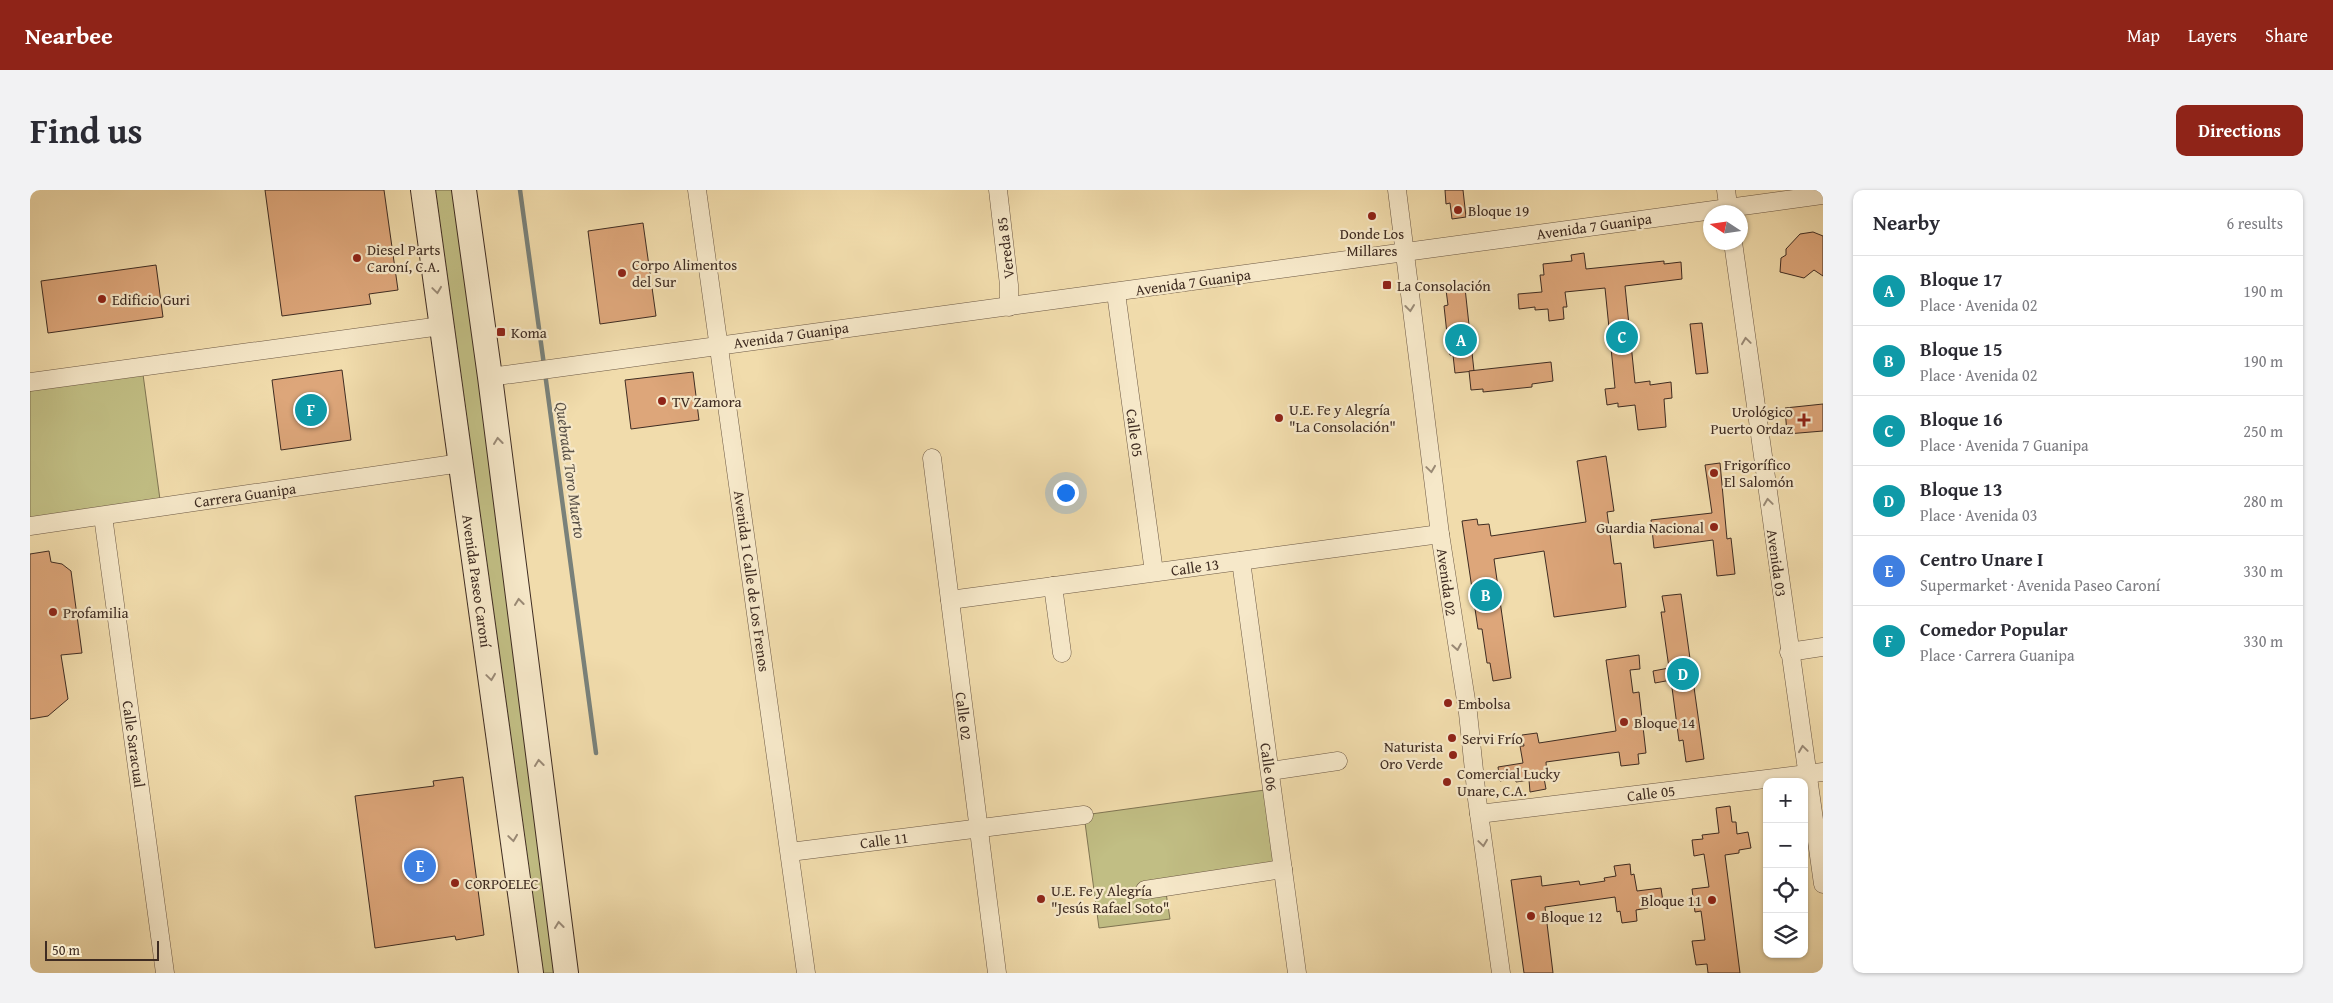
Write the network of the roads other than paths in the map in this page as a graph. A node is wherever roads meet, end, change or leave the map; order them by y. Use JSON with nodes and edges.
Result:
{"nodes":[{"id":1,"x":423,"y":190,"type":"edge"},
{"id":2,"x":464,"y":190,"type":"edge"},
{"id":3,"x":697,"y":190,"type":"edge"},
{"id":4,"x":998,"y":190,"type":"edge"},
{"id":5,"x":1396,"y":190,"type":"edge"},
{"id":6,"x":1726,"y":190,"type":"edge"},
{"id":7,"x":1823,"y":195,"type":"edge"},
{"id":8,"x":1728,"y":205,"type":"edge"},
{"id":9,"x":1748,"y":207,"type":"edge"},
{"id":10,"x":1703,"y":213,"type":"edge"},
{"id":11,"x":1734,"y":250,"type":"edge"},
{"id":12,"x":1403,"y":252,"type":"junction"},
{"id":13,"x":1116,"y":293,"type":"junction"},
{"id":14,"x":1009,"y":306,"type":"junction"},
{"id":15,"x":441,"y":326,"type":"junction"},
{"id":16,"x":718,"y":346,"type":"junction"},
{"id":17,"x":490,"y":377,"type":"junction"},
{"id":18,"x":30,"y":382,"type":"edge"},
{"id":19,"x":932,"y":458,"type":"dead end"},
{"id":20,"x":461,"y":463,"type":"junction"},
{"id":21,"x":103,"y":516,"type":"junction"},
{"id":22,"x":30,"y":526,"type":"edge"},
{"id":23,"x":1440,"y":534,"type":"junction"},
{"id":24,"x":1241,"y":561,"type":"junction"},
{"id":25,"x":1154,"y":572,"type":"junction"},
{"id":26,"x":1053,"y":586,"type":"junction"},
{"id":27,"x":950,"y":600,"type":"junction"},
{"id":28,"x":1823,"y":647,"type":"edge"},
{"id":29,"x":1789,"y":652,"type":"junction"},
{"id":30,"x":1062,"y":653,"type":"dead end"},
{"id":31,"x":1338,"y":761,"type":"dead end"},
{"id":32,"x":1270,"y":771,"type":"junction"},
{"id":33,"x":1815,"y":773,"type":"edge"},
{"id":34,"x":1479,"y":814,"type":"junction"},
{"id":35,"x":1084,"y":815,"type":"dead end"},
{"id":36,"x":978,"y":828,"type":"junction"},
{"id":37,"x":790,"y":852,"type":"junction"},
{"id":38,"x":1283,"y":869,"type":"junction"},
{"id":39,"x":1823,"y":884,"type":"edge"},
{"id":40,"x":1145,"y":890,"type":"dead end"},
{"id":41,"x":165,"y":973,"type":"edge"},
{"id":42,"x":531,"y":973,"type":"edge"},
{"id":43,"x":566,"y":973,"type":"edge"},
{"id":44,"x":806,"y":973,"type":"edge"},
{"id":45,"x":997,"y":973,"type":"edge"},
{"id":46,"x":1297,"y":973,"type":"edge"},
{"id":47,"x":1501,"y":973,"type":"edge"}],
"edges":[{"from":1,"to":15,"type":"street","name":"Avenida Paseo Caroní","one_way":true},
{"from":2,"to":17,"type":"street"},
{"from":3,"to":16,"type":"street","name":"Avenida 1 Calle de Los Frenos"},
{"from":4,"to":14,"type":"street","name":"Vereda 85"},
{"from":5,"to":12,"type":"street","name":"Avenida 02"},
{"from":6,"to":8,"type":"street"},
{"from":7,"to":9,"type":"street","name":"Avenida 7 Guanipa"},
{"from":10,"to":12,"type":"street","name":"Avenida 7 Guanipa"},
{"from":29,"to":11,"type":"street","name":"Avenida 03","one_way":true},
{"from":12,"to":13,"type":"street","name":"Avenida 7 Guanipa"},
{"from":12,"to":23,"type":"street","name":"Avenida 02","one_way":true},
{"from":13,"to":14,"type":"street","name":"Avenida 7 Guanipa"},
{"from":13,"to":25,"type":"street","name":"Calle 05"},
{"from":14,"to":16,"type":"street","name":"Avenida 7 Guanipa"},
{"from":15,"to":18,"type":"street"},
{"from":15,"to":20,"type":"street","name":"Avenida Paseo Caroní"},
{"from":16,"to":17,"type":"street","name":"Avenida 7 Guanipa"},
{"from":16,"to":37,"type":"street","name":"Avenida 1 Calle de Los Frenos"},
{"from":43,"to":17,"type":"street","one_way":true},
{"from":19,"to":27,"type":"street","name":"Calle 02"},
{"from":20,"to":21,"type":"street","name":"Carrera Guanipa"},
{"from":20,"to":42,"type":"street","name":"Avenida Paseo Caroní","one_way":true},
{"from":21,"to":22,"type":"street","name":"Carrera Guanipa"},
{"from":21,"to":41,"type":"street","name":"Calle Saracual"},
{"from":23,"to":24,"type":"street","name":"Calle 13"},
{"from":23,"to":34,"type":"street","name":"Avenida 02","one_way":true},
{"from":24,"to":25,"type":"street","name":"Calle 13"},
{"from":24,"to":32,"type":"street","name":"Calle 06"},
{"from":25,"to":26,"type":"street","name":"Calle 13"},
{"from":26,"to":27,"type":"street","name":"Calle 13"},
{"from":26,"to":30,"type":"street"},
{"from":27,"to":36,"type":"street","name":"Calle 02"},
{"from":28,"to":29,"type":"street"},
{"from":33,"to":29,"type":"street","name":"Avenida 03","one_way":true},
{"from":31,"to":32,"type":"street"},
{"from":32,"to":38,"type":"street","name":"Calle 06"},
{"from":33,"to":34,"type":"street","name":"Calle 05"},
{"from":33,"to":39,"type":"street","name":"Avenida 03"},
{"from":34,"to":47,"type":"street","name":"Avenida 02","one_way":true},
{"from":35,"to":36,"type":"street","name":"Calle 11"},
{"from":36,"to":37,"type":"street","name":"Calle 11"},
{"from":36,"to":45,"type":"street","name":"Calle 02"},
{"from":37,"to":44,"type":"street","name":"Avenida 1 Calle de Los Frenos"},
{"from":38,"to":40,"type":"street"},
{"from":38,"to":46,"type":"street","name":"Calle 06"}]}
